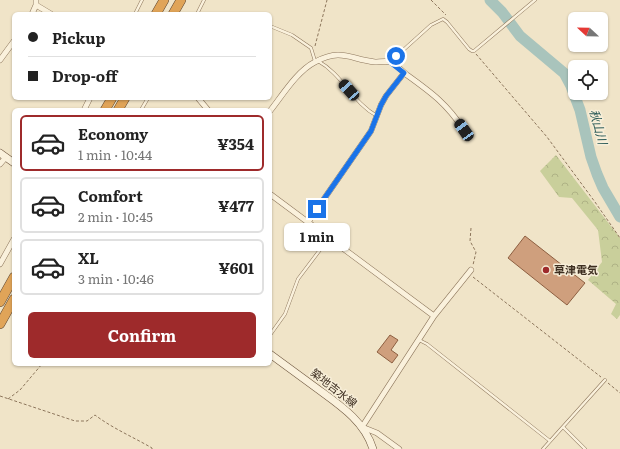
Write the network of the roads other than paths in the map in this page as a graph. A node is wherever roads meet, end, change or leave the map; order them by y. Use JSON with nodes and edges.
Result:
{"nodes":[{"id":1,"x":142,"y":0,"type":"edge"},
{"id":2,"x":164,"y":0,"type":"edge"},
{"id":3,"x":181,"y":0,"type":"edge"},
{"id":4,"x":204,"y":0,"type":"edge"},
{"id":5,"x":534,"y":1,"type":"edge"},
{"id":6,"x":36,"y":3,"type":"edge"},
{"id":7,"x":48,"y":12,"type":"edge"},
{"id":8,"x":136,"y":12,"type":"edge"},
{"id":9,"x":157,"y":12,"type":"edge"},
{"id":10,"x":174,"y":12,"type":"edge"},
{"id":11,"x":198,"y":12,"type":"edge"},
{"id":12,"x":272,"y":27,"type":"edge"},
{"id":13,"x":12,"y":44,"type":"edge"},
{"id":14,"x":0,"y":60,"type":"edge"},
{"id":15,"x":317,"y":61,"type":"junction"},
{"id":16,"x":390,"y":62,"type":"junction"},
{"id":17,"x":404,"y":73,"type":"junction"},
{"id":18,"x":200,"y":100,"type":"edge"},
{"id":19,"x":206,"y":108,"type":"edge"},
{"id":20,"x":272,"y":109,"type":"edge"},
{"id":21,"x":377,"y":116,"type":"junction"},
{"id":22,"x":464,"y":130,"type":"dead end"},
{"id":23,"x":3,"y":155,"type":"edge"},
{"id":24,"x":12,"y":162,"type":"edge"},
{"id":25,"x":0,"y":164,"type":"edge"},
{"id":26,"x":272,"y":195,"type":"edge"},
{"id":27,"x":308,"y":222,"type":"junction"},
{"id":28,"x":329,"y":238,"type":"junction"},
{"id":29,"x":12,"y":243,"type":"edge"},
{"id":30,"x":0,"y":264,"type":"edge"},
{"id":31,"x":470,"y":271,"type":"road end"},
{"id":32,"x":12,"y":281,"type":"edge"},
{"id":33,"x":0,"y":302,"type":"edge"},
{"id":34,"x":12,"y":303,"type":"edge"},
{"id":35,"x":434,"y":316,"type":"junction"},
{"id":36,"x":0,"y":324,"type":"edge"},
{"id":37,"x":272,"y":332,"type":"edge"},
{"id":38,"x":419,"y":340,"type":"junction"},
{"id":39,"x":272,"y":355,"type":"edge"},
{"id":40,"x":605,"y":380,"type":"road end"},
{"id":41,"x":563,"y":426,"type":"junction"},
{"id":42,"x":362,"y":427,"type":"junction"},
{"id":43,"x":550,"y":440,"type":"junction"},
{"id":44,"x":373,"y":449,"type":"edge"},
{"id":45,"x":399,"y":449,"type":"edge"},
{"id":46,"x":543,"y":449,"type":"edge"},
{"id":47,"x":585,"y":449,"type":"edge"}],
"edges":[{"from":1,"to":8,"type":"lane"},
{"from":2,"to":9,"type":"highway"},
{"from":3,"to":10,"type":"highway"},
{"from":4,"to":11,"type":"lane"},
{"from":5,"to":16,"type":"lane"},
{"from":6,"to":7,"type":"street"},
{"from":12,"to":15,"type":"lane"},
{"from":13,"to":14,"type":"street"},
{"from":15,"to":16,"type":"street"},
{"from":15,"to":20,"type":"street"},
{"from":15,"to":21,"type":"lane"},
{"from":16,"to":17,"type":"street"},
{"from":17,"to":21,"type":"street"},
{"from":17,"to":22,"type":"street"},
{"from":18,"to":19,"type":"street"},
{"from":21,"to":27,"type":"street"},
{"from":23,"to":24,"type":"main road"},
{"from":23,"to":25,"type":"street"},
{"from":26,"to":27,"type":"street"},
{"from":27,"to":28,"type":"street"},
{"from":28,"to":35,"type":"street"},
{"from":28,"to":37,"type":"lane"},
{"from":29,"to":30,"type":"street"},
{"from":31,"to":35,"type":"street"},
{"from":32,"to":33,"type":"highway"},
{"from":34,"to":36,"type":"highway"},
{"from":35,"to":38,"type":"street"},
{"from":38,"to":42,"type":"street"},
{"from":38,"to":43,"type":"lane"},
{"from":39,"to":42,"type":"main road","name":"築地吉水線"},
{"from":40,"to":41,"type":"lane"},
{"from":41,"to":43,"type":"lane"},
{"from":41,"to":47,"type":"lane"},
{"from":42,"to":44,"type":"main road","name":"築地吉水線"},
{"from":42,"to":45,"type":"street"},
{"from":43,"to":46,"type":"lane"}]}
